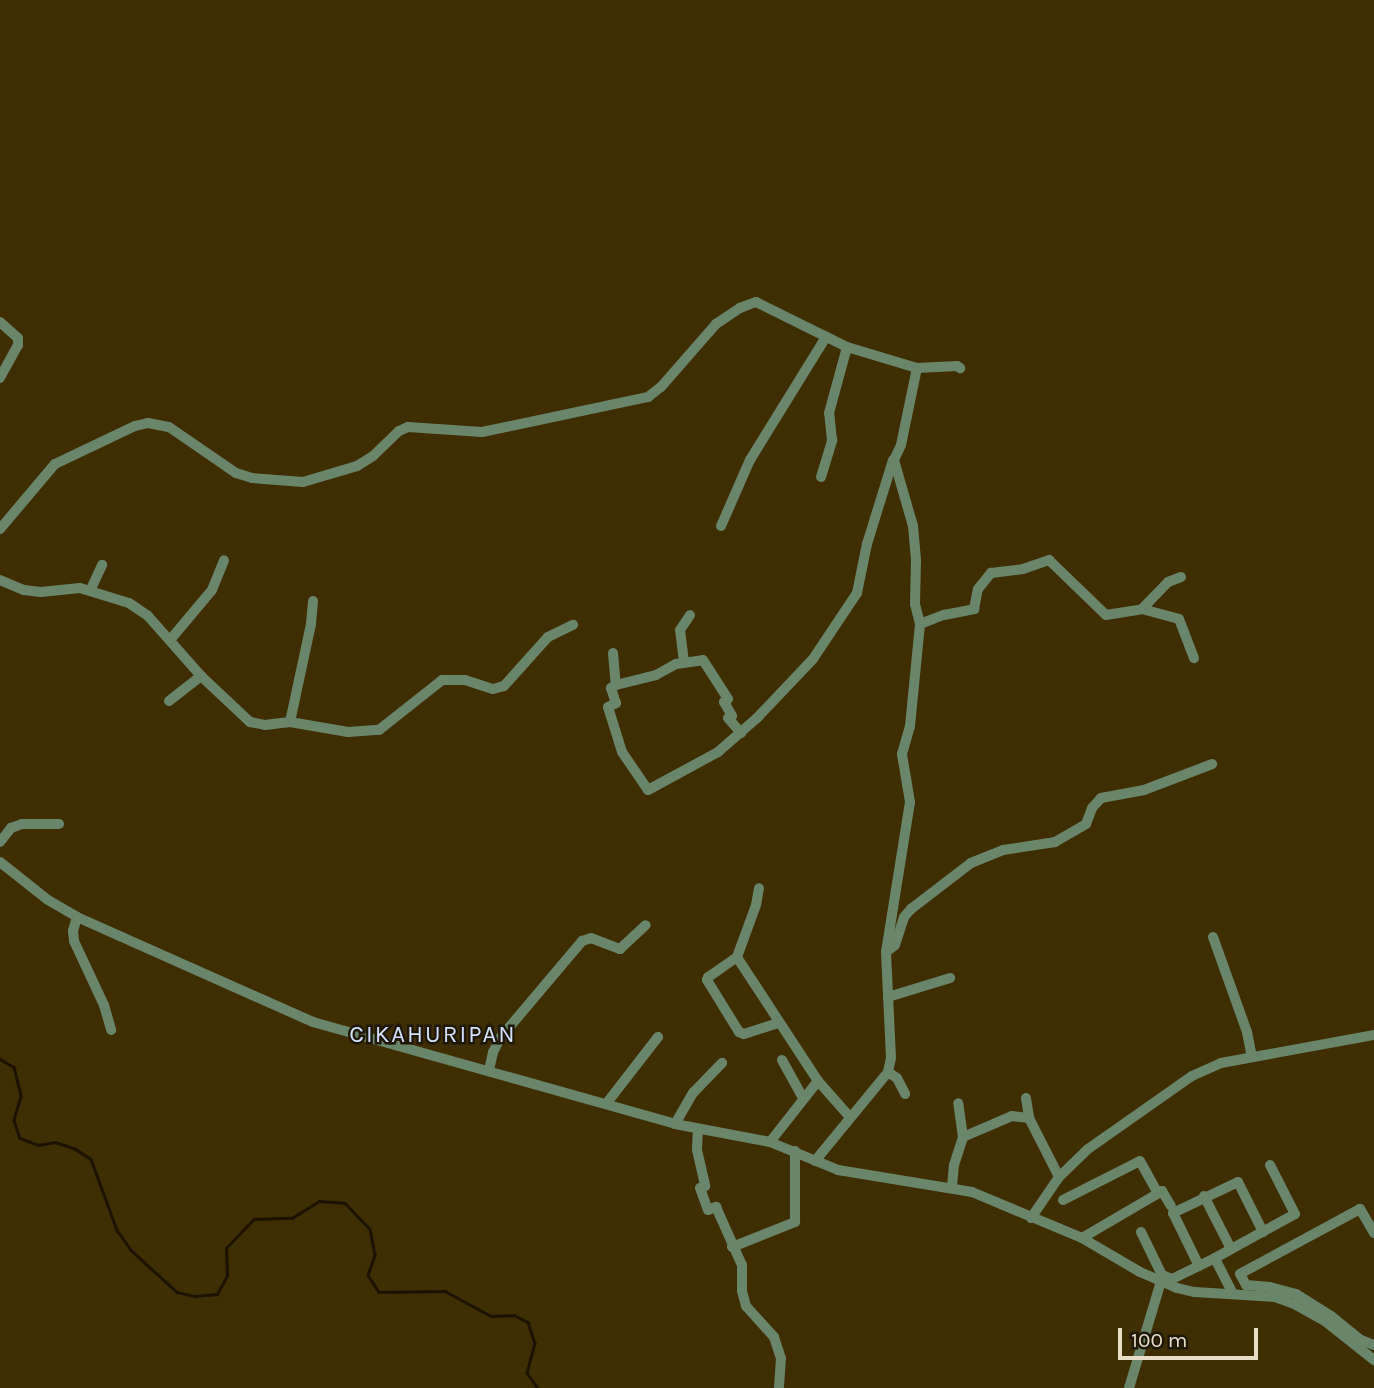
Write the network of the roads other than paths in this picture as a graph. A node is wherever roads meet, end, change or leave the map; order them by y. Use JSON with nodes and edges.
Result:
{"nodes":[{"id":1,"x":0,"y":321,"type":"edge"},
{"id":2,"x":826,"y":337,"type":"junction"},
{"id":3,"x":847,"y":346,"type":"junction"},
{"id":4,"x":917,"y":368,"type":"junction"},
{"id":5,"x":960,"y":368,"type":"dead end"},
{"id":6,"x":0,"y":378,"type":"edge"},
{"id":7,"x":894,"y":460,"type":"junction"},
{"id":8,"x":821,"y":477,"type":"dead end"},
{"id":9,"x":721,"y":526,"type":"dead end"},
{"id":10,"x":0,"y":529,"type":"edge"},
{"id":11,"x":224,"y":560,"type":"dead end"},
{"id":12,"x":102,"y":565,"type":"dead end"},
{"id":13,"x":1181,"y":577,"type":"dead end"},
{"id":14,"x":0,"y":580,"type":"edge"},
{"id":15,"x":90,"y":591,"type":"junction"},
{"id":16,"x":313,"y":601,"type":"dead end"},
{"id":17,"x":1142,"y":609,"type":"junction"},
{"id":18,"x":690,"y":615,"type":"dead end"},
{"id":19,"x":920,"y":624,"type":"junction"},
{"id":20,"x":573,"y":625,"type":"dead end"},
{"id":21,"x":170,"y":640,"type":"junction"},
{"id":22,"x":613,"y":653,"type":"dead end"},
{"id":23,"x":1194,"y":658,"type":"dead end"},
{"id":24,"x":684,"y":662,"type":"junction"},
{"id":25,"x":201,"y":676,"type":"junction"},
{"id":26,"x":616,"y":685,"type":"junction"},
{"id":27,"x":169,"y":701,"type":"dead end"},
{"id":28,"x":290,"y":722,"type":"junction"},
{"id":29,"x":741,"y":733,"type":"junction"},
{"id":30,"x":1213,"y":764,"type":"dead end"},
{"id":31,"x":59,"y":824,"type":"dead end"},
{"id":32,"x":0,"y":842,"type":"edge"},
{"id":33,"x":0,"y":862,"type":"edge"},
{"id":34,"x":759,"y":888,"type":"dead end"},
{"id":35,"x":77,"y":917,"type":"junction"},
{"id":36,"x":646,"y":925,"type":"dead end"},
{"id":37,"x":1213,"y":937,"type":"dead end"},
{"id":38,"x":886,"y":952,"type":"junction"},
{"id":39,"x":737,"y":957,"type":"junction"},
{"id":40,"x":950,"y":978,"type":"dead end"},
{"id":41,"x":888,"y":997,"type":"junction"},
{"id":42,"x":778,"y":1023,"type":"junction"},
{"id":43,"x":111,"y":1030,"type":"dead end"},
{"id":44,"x":1374,"y":1035,"type":"edge"},
{"id":45,"x":658,"y":1037,"type":"dead end"},
{"id":46,"x":1252,"y":1057,"type":"junction"},
{"id":47,"x":782,"y":1060,"type":"dead end"},
{"id":48,"x":722,"y":1063,"type":"dead end"},
{"id":49,"x":489,"y":1070,"type":"junction"},
{"id":50,"x":888,"y":1072,"type":"junction"},
{"id":51,"x":818,"y":1080,"type":"junction"},
{"id":52,"x":905,"y":1094,"type":"dead end"},
{"id":53,"x":803,"y":1098,"type":"junction"},
{"id":54,"x":1026,"y":1098,"type":"dead end"},
{"id":55,"x":958,"y":1103,"type":"dead end"},
{"id":56,"x":606,"y":1104,"type":"junction"},
{"id":57,"x":849,"y":1116,"type":"junction"},
{"id":58,"x":1029,"y":1118,"type":"junction"},
{"id":59,"x":674,"y":1124,"type":"junction"},
{"id":60,"x":698,"y":1129,"type":"junction"},
{"id":61,"x":963,"y":1138,"type":"junction"},
{"id":62,"x":770,"y":1142,"type":"junction"},
{"id":63,"x":795,"y":1151,"type":"junction"},
{"id":64,"x":815,"y":1161,"type":"junction"},
{"id":65,"x":1270,"y":1165,"type":"dead end"},
{"id":66,"x":1059,"y":1177,"type":"junction"},
{"id":67,"x":952,"y":1187,"type":"junction"},
{"id":68,"x":1158,"y":1193,"type":"junction"},
{"id":69,"x":1205,"y":1196,"type":"junction"},
{"id":70,"x":1063,"y":1200,"type":"dead end"},
{"id":71,"x":1171,"y":1206,"type":"dead end"},
{"id":72,"x":1031,"y":1217,"type":"junction"},
{"id":73,"x":1263,"y":1231,"type":"junction"},
{"id":74,"x":1141,"y":1232,"type":"dead end"},
{"id":75,"x":1374,"y":1233,"type":"edge"},
{"id":76,"x":1082,"y":1238,"type":"junction"},
{"id":77,"x":732,"y":1247,"type":"junction"},
{"id":78,"x":1231,"y":1249,"type":"junction"},
{"id":79,"x":1214,"y":1258,"type":"junction"},
{"id":80,"x":1199,"y":1266,"type":"junction"},
{"id":81,"x":1161,"y":1281,"type":"junction"},
{"id":82,"x":1247,"y":1289,"type":"junction"},
{"id":83,"x":1232,"y":1292,"type":"junction"},
{"id":84,"x":1374,"y":1345,"type":"edge"},
{"id":85,"x":1374,"y":1360,"type":"edge"},
{"id":86,"x":779,"y":1388,"type":"edge"},
{"id":87,"x":1129,"y":1388,"type":"edge"}],
"edges":[{"from":1,"to":6,"type":"street"},
{"from":2,"to":3,"type":"street"},
{"from":2,"to":9,"type":"street"},
{"from":2,"to":10,"type":"street"},
{"from":3,"to":4,"type":"street"},
{"from":3,"to":8,"type":"street"},
{"from":4,"to":5,"type":"street"},
{"from":4,"to":7,"type":"street"},
{"from":7,"to":19,"type":"street"},
{"from":7,"to":29,"type":"street"},
{"from":11,"to":21,"type":"street"},
{"from":12,"to":15,"type":"street"},
{"from":13,"to":17,"type":"street"},
{"from":14,"to":15,"type":"street"},
{"from":15,"to":21,"type":"street"},
{"from":16,"to":28,"type":"street"},
{"from":17,"to":19,"type":"street"},
{"from":17,"to":23,"type":"street"},
{"from":18,"to":24,"type":"street"},
{"from":19,"to":38,"type":"street"},
{"from":20,"to":28,"type":"street"},
{"from":21,"to":25,"type":"street"},
{"from":22,"to":26,"type":"street"},
{"from":24,"to":26,"type":"street"},
{"from":24,"to":29,"type":"street"},
{"from":25,"to":27,"type":"street"},
{"from":25,"to":28,"type":"street"},
{"from":26,"to":29,"type":"street"},
{"from":30,"to":38,"type":"street"},
{"from":31,"to":32,"type":"street"},
{"from":33,"to":35,"type":"street"},
{"from":34,"to":39,"type":"street"},
{"from":35,"to":43,"type":"street"},
{"from":35,"to":49,"type":"street"},
{"from":36,"to":49,"type":"street"},
{"from":37,"to":46,"type":"street"},
{"from":38,"to":41,"type":"street"},
{"from":39,"to":42,"type":"street"},
{"from":39,"to":42,"type":"street"},
{"from":40,"to":41,"type":"street"},
{"from":41,"to":50,"type":"street"},
{"from":42,"to":51,"type":"street"},
{"from":44,"to":46,"type":"street"},
{"from":45,"to":56,"type":"street"},
{"from":46,"to":66,"type":"street"},
{"from":47,"to":53,"type":"street"},
{"from":48,"to":59,"type":"street"},
{"from":49,"to":56,"type":"street"},
{"from":50,"to":52,"type":"street"},
{"from":50,"to":57,"type":"street"},
{"from":51,"to":53,"type":"street"},
{"from":51,"to":57,"type":"street"},
{"from":53,"to":62,"type":"street"},
{"from":54,"to":58,"type":"street"},
{"from":55,"to":61,"type":"street"},
{"from":56,"to":59,"type":"street"},
{"from":57,"to":64,"type":"street"},
{"from":58,"to":61,"type":"street"},
{"from":58,"to":66,"type":"street"},
{"from":59,"to":60,"type":"street"},
{"from":60,"to":62,"type":"street"},
{"from":60,"to":77,"type":"street"},
{"from":61,"to":67,"type":"street"},
{"from":62,"to":63,"type":"street"},
{"from":63,"to":64,"type":"street"},
{"from":63,"to":77,"type":"street"},
{"from":64,"to":67,"type":"street"},
{"from":65,"to":73,"type":"street"},
{"from":66,"to":72,"type":"street"},
{"from":67,"to":72,"type":"street"},
{"from":68,"to":70,"type":"street"},
{"from":68,"to":71,"type":"street"},
{"from":68,"to":76,"type":"street"},
{"from":69,"to":73,"type":"street"},
{"from":69,"to":78,"type":"street"},
{"from":69,"to":80,"type":"street"},
{"from":72,"to":76,"type":"street"},
{"from":73,"to":78,"type":"street"},
{"from":74,"to":80,"type":"street"},
{"from":75,"to":82,"type":"street"},
{"from":76,"to":81,"type":"street"},
{"from":77,"to":86,"type":"street"},
{"from":78,"to":79,"type":"street"},
{"from":79,"to":80,"type":"street"},
{"from":79,"to":83,"type":"street"},
{"from":81,"to":83,"type":"street"},
{"from":81,"to":87,"type":"street"},
{"from":82,"to":83,"type":"street"},
{"from":82,"to":84,"type":"street"},
{"from":82,"to":85,"type":"street"}]}
